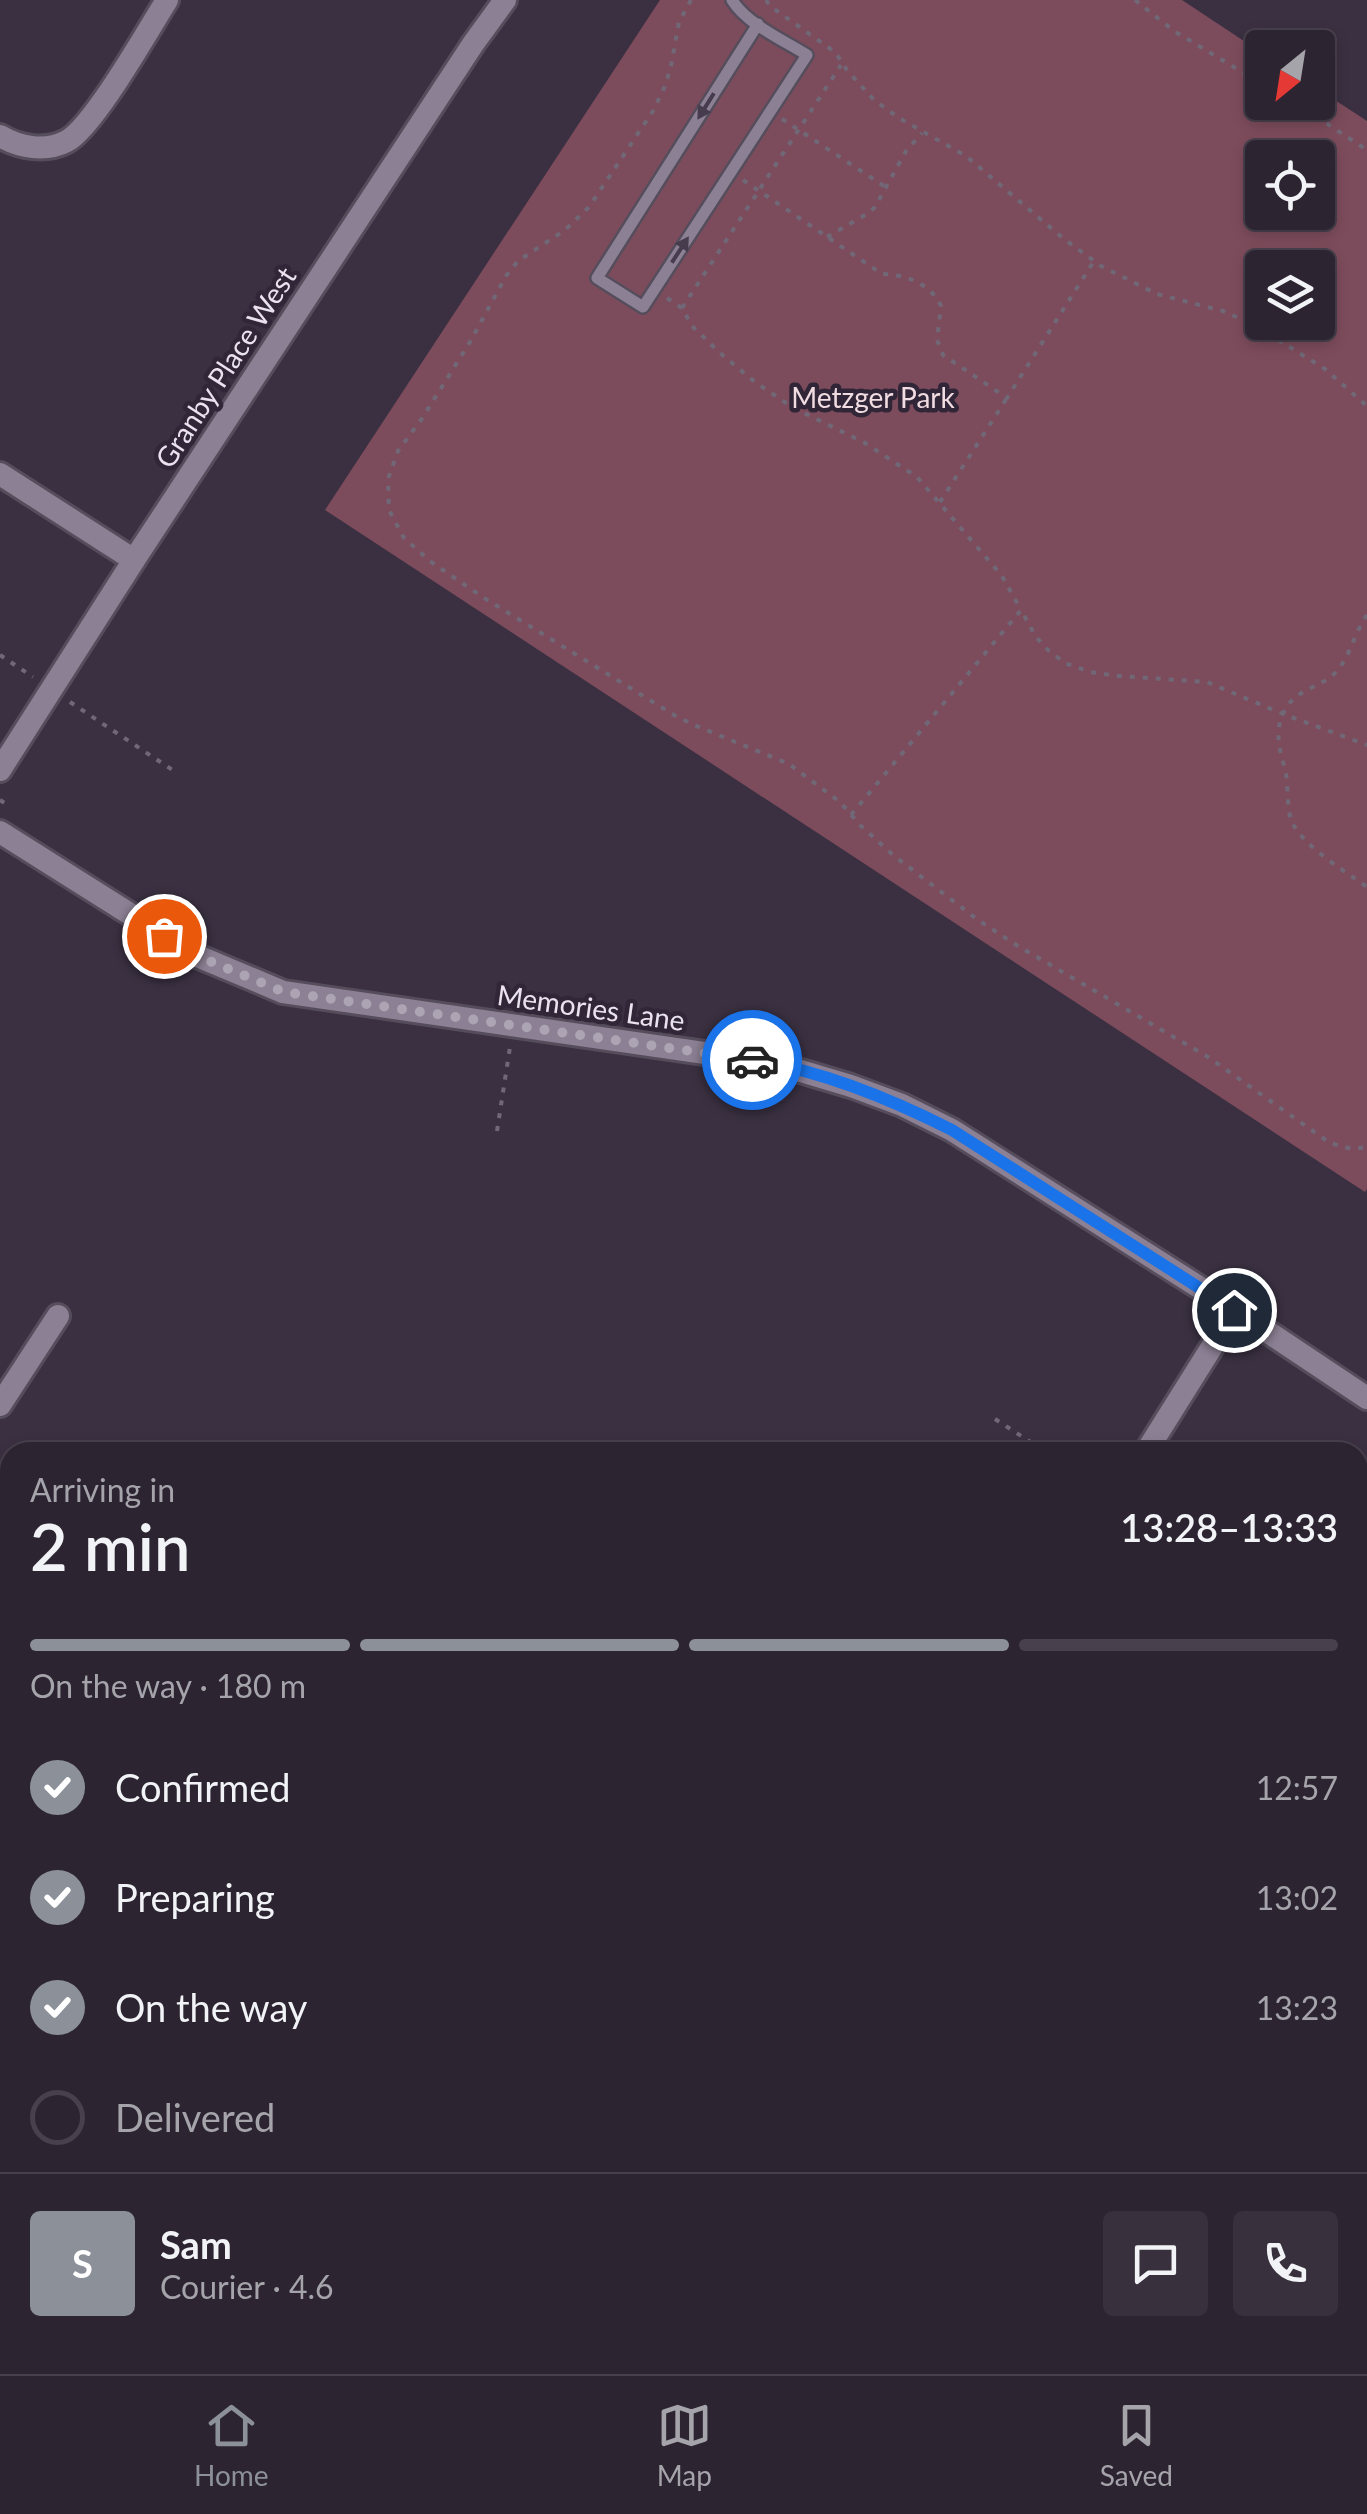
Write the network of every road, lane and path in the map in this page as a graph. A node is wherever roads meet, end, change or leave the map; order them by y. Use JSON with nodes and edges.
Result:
{"nodes":[{"id":1,"x":167,"y":0,"type":"edge"},
{"id":2,"x":505,"y":0,"type":"edge"},
{"id":3,"x":691,"y":0,"type":"edge"},
{"id":4,"x":732,"y":0,"type":"edge"},
{"id":5,"x":766,"y":0,"type":"edge"},
{"id":6,"x":1135,"y":0,"type":"edge"},
{"id":7,"x":758,"y":24,"type":"junction"},
{"id":8,"x":842,"y":64,"type":"junction"},
{"id":9,"x":1245,"y":74,"type":"edge"},
{"id":10,"x":770,"y":112,"type":"junction"},
{"id":11,"x":1321,"y":120,"type":"edge"},
{"id":12,"x":798,"y":128,"type":"junction"},
{"id":13,"x":924,"y":132,"type":"junction"},
{"id":14,"x":0,"y":136,"type":"edge"},
{"id":15,"x":1367,"y":150,"type":"edge"},
{"id":16,"x":730,"y":172,"type":"junction"},
{"id":17,"x":887,"y":188,"type":"junction"},
{"id":18,"x":758,"y":190,"type":"junction"},
{"id":19,"x":827,"y":237,"type":"junction"},
{"id":20,"x":1094,"y":261,"type":"junction"},
{"id":21,"x":655,"y":289,"type":"junction"},
{"id":22,"x":682,"y":308,"type":"junction"},
{"id":23,"x":1007,"y":398,"type":"junction"},
{"id":24,"x":1367,"y":406,"type":"edge"},
{"id":25,"x":0,"y":474,"type":"edge"},
{"id":26,"x":940,"y":502,"type":"junction"},
{"id":27,"x":134,"y":560,"type":"junction"},
{"id":28,"x":1022,"y":610,"type":"junction"},
{"id":29,"x":1367,"y":615,"type":"edge"},
{"id":30,"x":0,"y":655,"type":"edge"},
{"id":31,"x":44,"y":685,"type":"dead end"},
{"id":32,"x":59,"y":695,"type":"dead end"},
{"id":33,"x":1282,"y":714,"type":"junction"},
{"id":34,"x":1367,"y":745,"type":"edge"},
{"id":35,"x":0,"y":770,"type":"edge"},
{"id":36,"x":174,"y":771,"type":"dead end"},
{"id":37,"x":0,"y":800,"type":"edge"},
{"id":38,"x":6,"y":804,"type":"dead end"},
{"id":39,"x":850,"y":814,"type":"junction"},
{"id":40,"x":0,"y":832,"type":"edge"},
{"id":41,"x":1367,"y":886,"type":"edge"},
{"id":42,"x":510,"y":1052,"type":"dead end"},
{"id":43,"x":496,"y":1131,"type":"dead end"},
{"id":44,"x":1367,"y":1147,"type":"edge"},
{"id":45,"x":1234,"y":1310,"type":"junction"},
{"id":46,"x":58,"y":1316,"type":"dead end"},
{"id":47,"x":1367,"y":1398,"type":"edge"},
{"id":48,"x":0,"y":1405,"type":"edge"},
{"id":49,"x":995,"y":1419,"type":"dead end"},
{"id":50,"x":1031,"y":1442,"type":"edge"},
{"id":51,"x":1152,"y":1442,"type":"edge"}],
"edges":[{"from":1,"to":14,"type":"street"},
{"from":2,"to":27,"type":"street","name":"Granby Place West"},
{"from":3,"to":39,"type":"path"},
{"from":4,"to":7,"type":"lane"},
{"from":5,"to":8,"type":"path"},
{"from":6,"to":9,"type":"path"},
{"from":7,"to":10,"type":"lane"},
{"from":7,"to":21,"type":"lane","one_way":true},
{"from":8,"to":12,"type":"path"},
{"from":8,"to":13,"type":"path"},
{"from":10,"to":12,"type":"path"},
{"from":10,"to":16,"type":"lane"},
{"from":11,"to":15,"type":"path"},
{"from":12,"to":17,"type":"path"},
{"from":12,"to":18,"type":"path"},
{"from":13,"to":17,"type":"path"},
{"from":13,"to":20,"type":"path"},
{"from":16,"to":18,"type":"path"},
{"from":21,"to":16,"type":"lane","one_way":true},
{"from":17,"to":19,"type":"path"},
{"from":18,"to":19,"type":"path"},
{"from":18,"to":22,"type":"path"},
{"from":19,"to":23,"type":"path"},
{"from":20,"to":23,"type":"path"},
{"from":20,"to":24,"type":"path"},
{"from":21,"to":22,"type":"path"},
{"from":22,"to":26,"type":"path"},
{"from":23,"to":26,"type":"path"},
{"from":25,"to":27,"type":"street"},
{"from":26,"to":28,"type":"path"},
{"from":27,"to":35,"type":"street","name":"Granby Place West"},
{"from":28,"to":33,"type":"path"},
{"from":28,"to":39,"type":"path"},
{"from":29,"to":33,"type":"path"},
{"from":30,"to":31,"type":"path"},
{"from":32,"to":36,"type":"path"},
{"from":33,"to":34,"type":"path"},
{"from":33,"to":41,"type":"path"},
{"from":37,"to":38,"type":"path"},
{"from":39,"to":44,"type":"path"},
{"from":40,"to":45,"type":"street","name":"Memories Lane"},
{"from":42,"to":43,"type":"path"},
{"from":45,"to":47,"type":"street","name":"Memories Lane"},
{"from":45,"to":51,"type":"street"},
{"from":46,"to":48,"type":"street"},
{"from":49,"to":50,"type":"path"}]}
